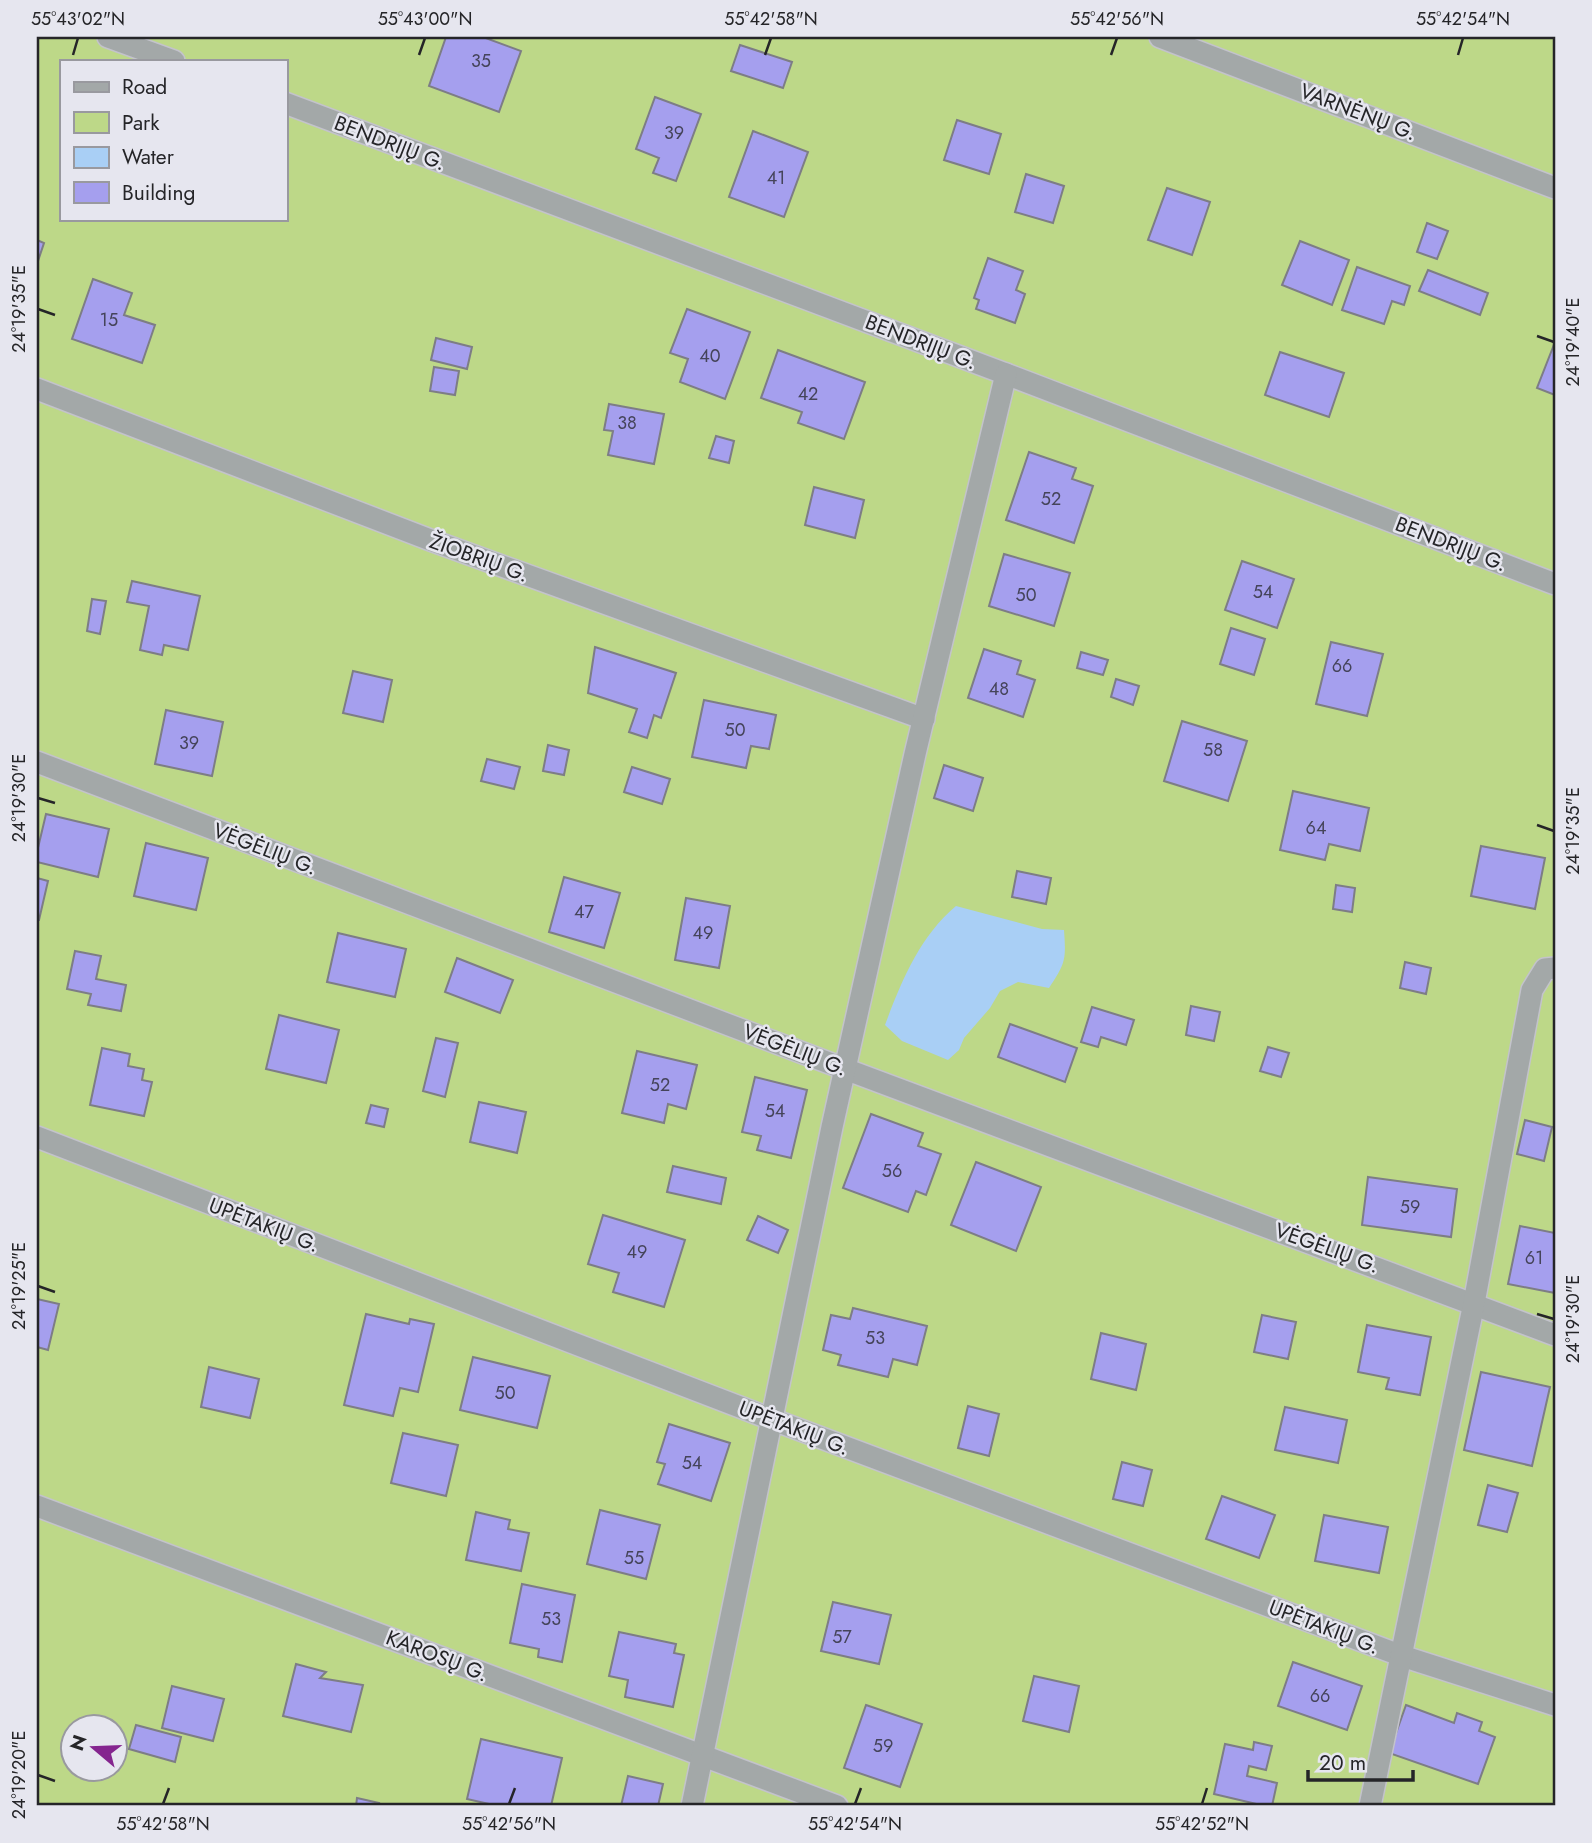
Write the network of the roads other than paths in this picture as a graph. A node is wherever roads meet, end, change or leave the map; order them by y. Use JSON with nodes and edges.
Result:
{"nodes":[{"id":1,"x":108,"y":37,"type":"edge"},
{"id":2,"x":1160,"y":37,"type":"edge"},
{"id":3,"x":171,"y":60,"type":"edge"},
{"id":4,"x":287,"y":104,"type":"edge"},
{"id":5,"x":1555,"y":188,"type":"edge"},
{"id":6,"x":1006,"y":374,"type":"junction"},
{"id":7,"x":37,"y":389,"type":"edge"},
{"id":8,"x":1555,"y":584,"type":"edge"},
{"id":9,"x":924,"y":719,"type":"junction"},
{"id":10,"x":37,"y":762,"type":"edge"},
{"id":11,"x":1550,"y":968,"type":"edge"},
{"id":12,"x":845,"y":1069,"type":"junction"},
{"id":13,"x":37,"y":1138,"type":"edge"},
{"id":14,"x":1474,"y":1303,"type":"junction"},
{"id":15,"x":1555,"y":1335,"type":"edge"},
{"id":16,"x":771,"y":1419,"type":"junction"},
{"id":17,"x":37,"y":1506,"type":"edge"},
{"id":18,"x":1402,"y":1656,"type":"junction"},
{"id":19,"x":1555,"y":1704,"type":"edge"},
{"id":20,"x":701,"y":1755,"type":"junction"},
{"id":21,"x":692,"y":1806,"type":"edge"},
{"id":22,"x":837,"y":1806,"type":"edge"},
{"id":23,"x":1370,"y":1806,"type":"edge"}],
"edges":[{"from":1,"to":3,"type":"street"},
{"from":2,"to":5,"type":"street","name":"VARNĖNŲ G."},
{"from":4,"to":6,"type":"street","name":"BENDRIJŲ G."},
{"from":6,"to":8,"type":"street","name":"BENDRIJŲ G."},
{"from":6,"to":9,"type":"street"},
{"from":7,"to":9,"type":"street","name":"ŽIOBRIŲ G."},
{"from":9,"to":12,"type":"street"},
{"from":10,"to":12,"type":"street","name":"VĖGĖLIŲ G."},
{"from":11,"to":14,"type":"street"},
{"from":12,"to":14,"type":"street","name":"VĖGĖLIŲ G."},
{"from":12,"to":16,"type":"street"},
{"from":13,"to":16,"type":"street","name":"UPĖTAKIŲ G."},
{"from":14,"to":15,"type":"street","name":"VĖGĖLIŲ G."},
{"from":14,"to":18,"type":"street"},
{"from":16,"to":18,"type":"street","name":"UPĖTAKIŲ G."},
{"from":16,"to":20,"type":"street"},
{"from":17,"to":20,"type":"street","name":"KAROSŲ G."},
{"from":18,"to":19,"type":"street","name":"UPĖTAKIŲ G."},
{"from":18,"to":23,"type":"street"},
{"from":20,"to":21,"type":"street"},
{"from":20,"to":22,"type":"street","name":"KAROSŲ G."}]}
